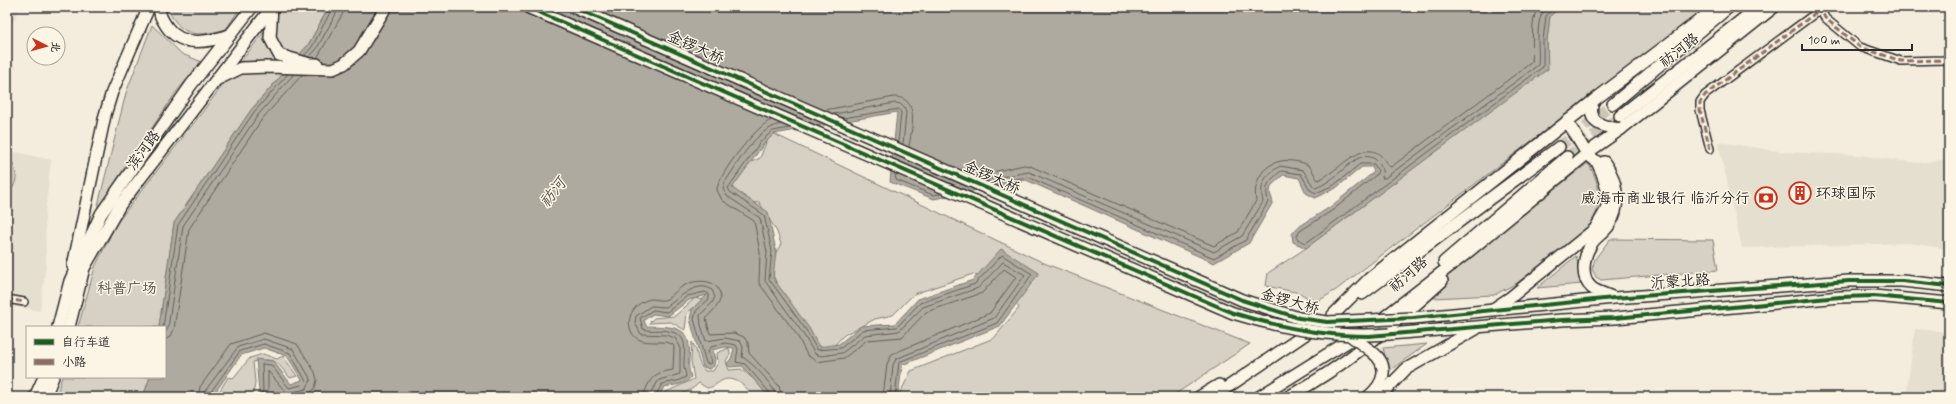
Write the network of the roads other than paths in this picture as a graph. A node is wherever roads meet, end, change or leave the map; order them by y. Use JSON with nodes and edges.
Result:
{"nodes":[{"id":1,"x":149,"y":7,"type":"edge"},
{"id":2,"x":160,"y":7,"type":"edge"},
{"id":3,"x":252,"y":7,"type":"edge"},
{"id":4,"x":272,"y":7,"type":"edge"},
{"id":5,"x":377,"y":7,"type":"edge"},
{"id":6,"x":386,"y":7,"type":"edge"},
{"id":7,"x":527,"y":7,"type":"edge"},
{"id":8,"x":574,"y":7,"type":"edge"},
{"id":9,"x":1717,"y":7,"type":"edge"},
{"id":10,"x":1729,"y":7,"type":"edge"},
{"id":11,"x":1758,"y":7,"type":"edge"},
{"id":12,"x":1774,"y":7,"type":"edge"},
{"id":13,"x":1822,"y":8,"type":"edge"},
{"id":14,"x":230,"y":35,"type":"junction"},
{"id":15,"x":1949,"y":57,"type":"edge"},
{"id":16,"x":215,"y":80,"type":"junction"},
{"id":17,"x":1593,"y":101,"type":"junction"},
{"id":18,"x":1613,"y":104,"type":"tunnel mouth"},
{"id":19,"x":1620,"y":116,"type":"tunnel mouth"},
{"id":20,"x":1567,"y":121,"type":"junction"},
{"id":21,"x":1621,"y":129,"type":"junction"},
{"id":22,"x":1559,"y":147,"type":"tunnel mouth"},
{"id":23,"x":1710,"y":149,"type":"dead end"},
{"id":24,"x":1590,"y":151,"type":"junction"},
{"id":25,"x":1567,"y":157,"type":"tunnel mouth"},
{"id":26,"x":1511,"y":217,"type":"junction"},
{"id":27,"x":70,"y":282,"type":"junction"},
{"id":28,"x":1949,"y":286,"type":"edge"},
{"id":29,"x":1614,"y":298,"type":"junction"},
{"id":30,"x":7,"y":299,"type":"edge"},
{"id":31,"x":24,"y":302,"type":"dead end"},
{"id":32,"x":1949,"y":303,"type":"edge"},
{"id":33,"x":1494,"y":309,"type":"junction"},
{"id":34,"x":1333,"y":315,"type":"junction"},
{"id":35,"x":1413,"y":318,"type":"joint"},
{"id":36,"x":58,"y":326,"type":"edge"},
{"id":37,"x":69,"y":326,"type":"edge"},
{"id":38,"x":1373,"y":326,"type":"junction"},
{"id":39,"x":1479,"y":327,"type":"junction"},
{"id":40,"x":1339,"y":335,"type":"joint"},
{"id":41,"x":1351,"y":336,"type":"junction"},
{"id":42,"x":1283,"y":350,"type":"junction"},
{"id":43,"x":1290,"y":377,"type":"junction"},
{"id":44,"x":44,"y":378,"type":"edge"},
{"id":45,"x":54,"y":378,"type":"edge"},
{"id":46,"x":35,"y":397,"type":"edge"},
{"id":47,"x":45,"y":397,"type":"edge"},
{"id":48,"x":1199,"y":397,"type":"edge"},
{"id":49,"x":1213,"y":397,"type":"edge"},
{"id":50,"x":1259,"y":397,"type":"edge"},
{"id":51,"x":1266,"y":397,"type":"edge"},
{"id":52,"x":1288,"y":397,"type":"edge"},
{"id":53,"x":1368,"y":397,"type":"edge"},
{"id":54,"x":1379,"y":397,"type":"edge"}],
"edges":[{"from":1,"to":27,"type":"main road"},
{"from":2,"to":14,"type":"main road"},
{"from":3,"to":14,"type":"main road","name":"滨河路"},
{"from":4,"to":5,"type":"main road"},
{"from":4,"to":16,"type":"main road","name":"滨河路"},
{"from":6,"to":16,"type":"main road"},
{"from":7,"to":40,"type":"main road","name":"金锣大桥","bridge":true},
{"from":8,"to":35,"type":"main road","name":"金锣大桥","bridge":true},
{"from":9,"to":17,"type":"main road"},
{"from":10,"to":18,"type":"main road","name":"祊河路"},
{"from":11,"to":19,"type":"main road","name":"祊河路"},
{"from":12,"to":21,"type":"main road"},
{"from":13,"to":15,"type":"street"},
{"from":13,"to":23,"type":"street"},
{"from":14,"to":27,"type":"main road","name":"滨河路"},
{"from":16,"to":37,"type":"main road","name":"滨河路"},
{"from":17,"to":20,"type":"main road"},
{"from":17,"to":21,"type":"main road"},
{"from":20,"to":24,"type":"main road"},
{"from":20,"to":34,"type":"main road"},
{"from":21,"to":24,"type":"main road"},
{"from":22,"to":34,"type":"main road","name":"祊河路"},
{"from":24,"to":26,"type":"main road"},
{"from":24,"to":29,"type":"main road"},
{"from":24,"to":33,"type":"main road"},
{"from":25,"to":38,"type":"main road","name":"祊河路"},
{"from":26,"to":38,"type":"main road"},
{"from":26,"to":52,"type":"main road"},
{"from":27,"to":36,"type":"main road","name":"滨河路"},
{"from":28,"to":29,"type":"main road","name":"沂蒙北路"},
{"from":29,"to":33,"type":"main road","name":"沂蒙北路"},
{"from":30,"to":31,"type":"street"},
{"from":32,"to":39,"type":"main road","name":"沂蒙北路"},
{"from":33,"to":35,"type":"main road","name":"沂蒙北路"},
{"from":34,"to":42,"type":"main road","name":"祊河路"},
{"from":38,"to":43,"type":"main road","name":"祊河路"},
{"from":39,"to":41,"type":"main road","name":"沂蒙北路","bridge":true},
{"from":39,"to":54,"type":"main road"},
{"from":40,"to":41,"type":"main road","name":"沂蒙北路","bridge":true},
{"from":41,"to":53,"type":"main road","bridge":true},
{"from":42,"to":48,"type":"main road","name":"祊河路"},
{"from":42,"to":49,"type":"main road","name":"祊河路"},
{"from":43,"to":50,"type":"main road","name":"祊河路"},
{"from":43,"to":51,"type":"main road"},
{"from":44,"to":46,"type":"main road"},
{"from":45,"to":47,"type":"main road"}]}
